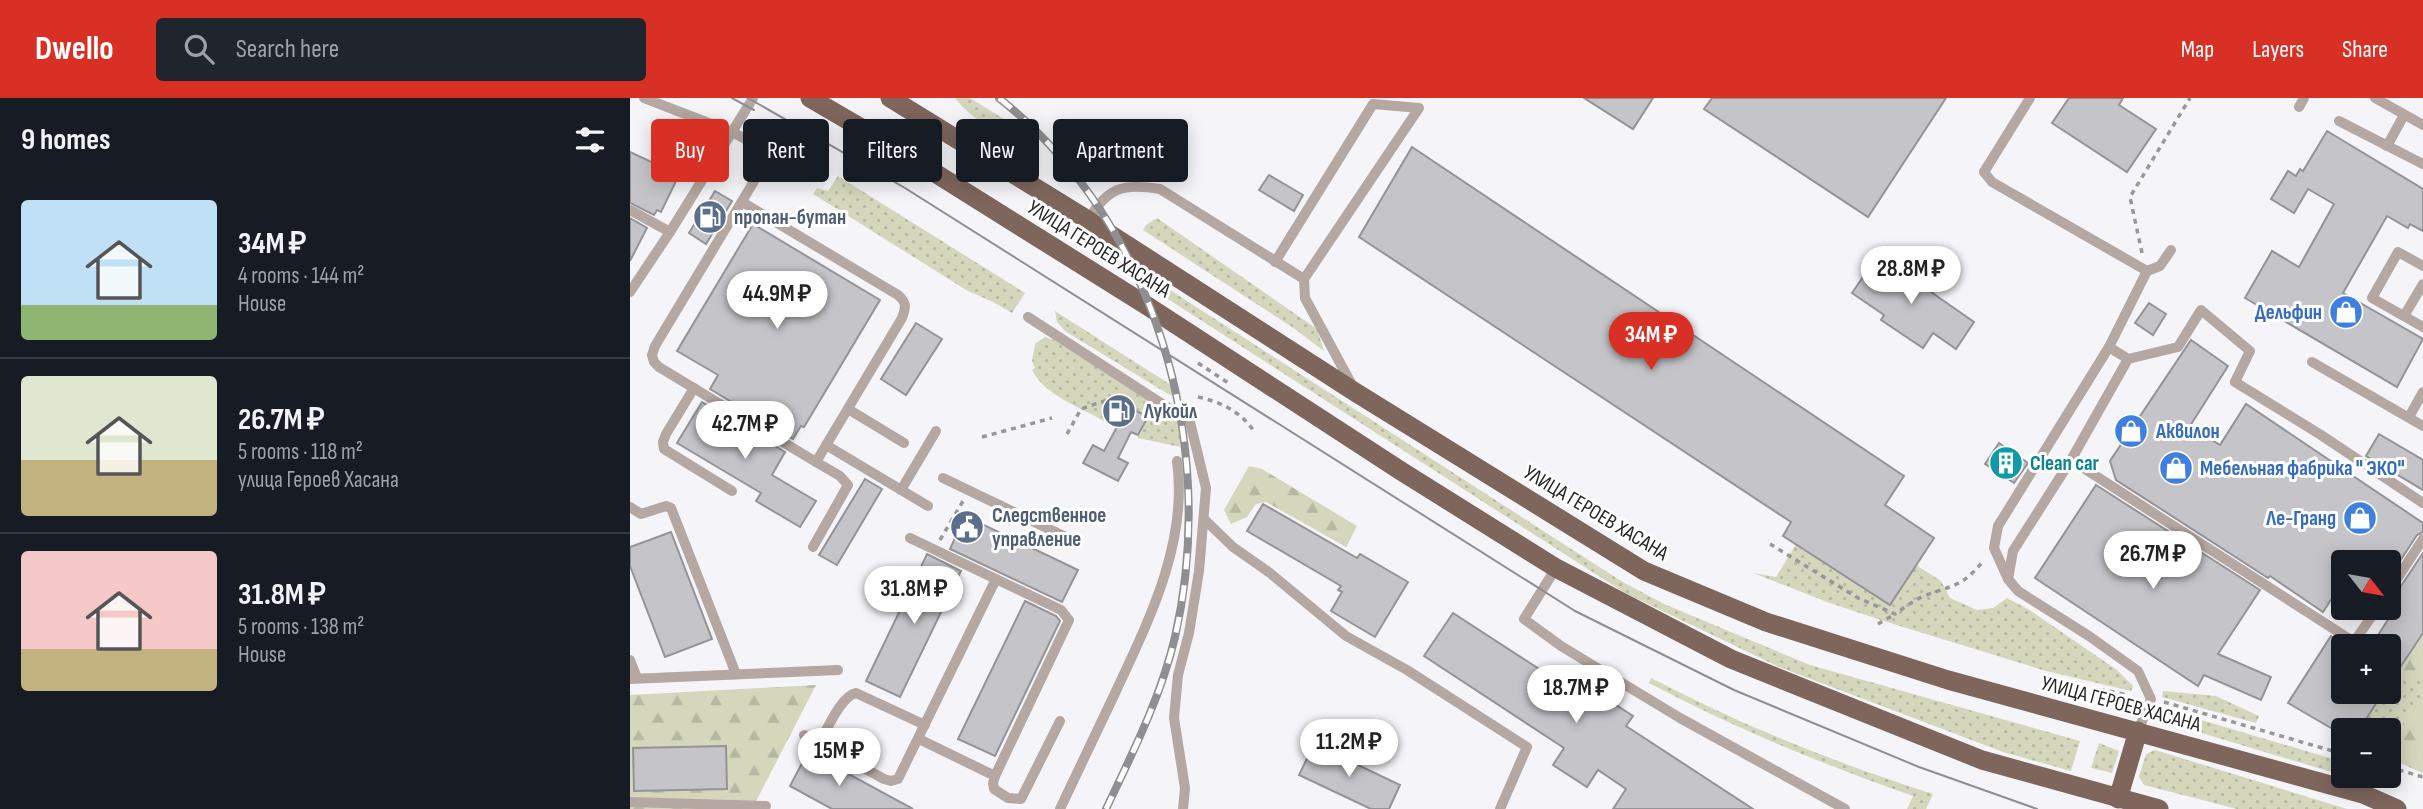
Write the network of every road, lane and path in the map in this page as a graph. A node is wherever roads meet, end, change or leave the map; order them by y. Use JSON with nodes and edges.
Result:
{"nodes":[{"id":1,"x":644,"y":98,"type":"edge"},
{"id":2,"x":753,"y":98,"type":"edge"},
{"id":3,"x":810,"y":98,"type":"edge"},
{"id":4,"x":890,"y":98,"type":"edge"},
{"id":5,"x":1426,"y":98,"type":"edge"},
{"id":6,"x":2029,"y":98,"type":"edge"},
{"id":7,"x":2190,"y":98,"type":"edge"},
{"id":8,"x":2375,"y":98,"type":"edge"},
{"id":9,"x":1419,"y":108,"type":"junction"},
{"id":10,"x":2404,"y":115,"type":"junction"},
{"id":11,"x":2339,"y":121,"type":"dead end"},
{"id":12,"x":2423,"y":125,"type":"edge"},
{"id":13,"x":732,"y":132,"type":"junction"},
{"id":14,"x":743,"y":138,"type":"edge"},
{"id":15,"x":2387,"y":146,"type":"junction"},
{"id":16,"x":2423,"y":164,"type":"edge"},
{"id":17,"x":754,"y":182,"type":"edge"},
{"id":18,"x":742,"y":202,"type":"junction"},
{"id":19,"x":630,"y":210,"type":"edge"},
{"id":20,"x":1088,"y":220,"type":"junction"},
{"id":21,"x":670,"y":232,"type":"junction"},
{"id":22,"x":2171,"y":250,"type":"dead end"},
{"id":23,"x":1275,"y":262,"type":"junction"},
{"id":24,"x":2423,"y":266,"type":"edge"},
{"id":25,"x":2147,"y":271,"type":"junction"},
{"id":26,"x":1304,"y":279,"type":"junction"},
{"id":27,"x":2423,"y":284,"type":"edge"},
{"id":28,"x":630,"y":292,"type":"edge"},
{"id":29,"x":2404,"y":316,"type":"junction"},
{"id":30,"x":1028,"y":317,"type":"dead end"},
{"id":31,"x":2423,"y":327,"type":"edge"},
{"id":32,"x":2109,"y":347,"type":"junction"},
{"id":33,"x":2128,"y":359,"type":"junction"},
{"id":34,"x":2312,"y":362,"type":"dead end"},
{"id":35,"x":1198,"y":363,"type":"dead end"},
{"id":36,"x":694,"y":388,"type":"junction"},
{"id":37,"x":1236,"y":388,"type":"dead end"},
{"id":38,"x":2423,"y":391,"type":"edge"},
{"id":39,"x":1145,"y":392,"type":"junction"},
{"id":40,"x":1355,"y":392,"type":"junction"},
{"id":41,"x":1198,"y":397,"type":"dead end"},
{"id":42,"x":848,"y":409,"type":"junction"},
{"id":43,"x":2409,"y":417,"type":"junction"},
{"id":44,"x":1052,"y":418,"type":"dead end"},
{"id":45,"x":2423,"y":426,"type":"edge"},
{"id":46,"x":936,"y":431,"type":"dead end"},
{"id":47,"x":1255,"y":433,"type":"dead end"},
{"id":48,"x":1067,"y":434,"type":"dead end"},
{"id":49,"x":982,"y":437,"type":"dead end"},
{"id":50,"x":904,"y":443,"type":"dead end"},
{"id":51,"x":826,"y":445,"type":"junction"},
{"id":52,"x":2071,"y":460,"type":"junction"},
{"id":53,"x":816,"y":461,"type":"junction"},
{"id":54,"x":1177,"y":461,"type":"dead end"},
{"id":55,"x":943,"y":478,"type":"dead end"},
{"id":56,"x":901,"y":490,"type":"junction"},
{"id":57,"x":732,"y":491,"type":"dead end"},
{"id":58,"x":969,"y":491,"type":"junction"},
{"id":59,"x":2423,"y":503,"type":"edge"},
{"id":60,"x":928,"y":506,"type":"dead end"},
{"id":61,"x":630,"y":507,"type":"edge"},
{"id":62,"x":641,"y":514,"type":"junction"},
{"id":63,"x":630,"y":519,"type":"edge"},
{"id":64,"x":1204,"y":519,"type":"junction"},
{"id":65,"x":910,"y":538,"type":"dead end"},
{"id":66,"x":1072,"y":540,"type":"dead end"},
{"id":67,"x":2423,"y":540,"type":"edge"},
{"id":68,"x":1770,"y":544,"type":"dead end"},
{"id":69,"x":813,"y":547,"type":"dead end"},
{"id":70,"x":1994,"y":548,"type":"junction"},
{"id":71,"x":934,"y":549,"type":"junction"},
{"id":72,"x":1556,"y":568,"type":"junction"},
{"id":73,"x":2401,"y":573,"type":"edge"},
{"id":74,"x":996,"y":579,"type":"junction"},
{"id":75,"x":2008,"y":579,"type":"junction"},
{"id":76,"x":1895,"y":614,"type":"junction"},
{"id":77,"x":2369,"y":620,"type":"edge"},
{"id":78,"x":1878,"y":624,"type":"dead end"},
{"id":79,"x":630,"y":660,"type":"edge"},
{"id":80,"x":838,"y":670,"type":"dead end"},
{"id":81,"x":736,"y":674,"type":"junction"},
{"id":82,"x":634,"y":678,"type":"edge"},
{"id":83,"x":2128,"y":695,"type":"dead end"},
{"id":84,"x":2162,"y":702,"type":"dead end"},
{"id":85,"x":2099,"y":705,"type":"dead end"},
{"id":86,"x":1060,"y":721,"type":"dead end"},
{"id":87,"x":925,"y":725,"type":"junction"},
{"id":88,"x":2138,"y":732,"type":"junction"},
{"id":89,"x":804,"y":735,"type":"dead end"},
{"id":90,"x":919,"y":739,"type":"junction"},
{"id":91,"x":819,"y":743,"type":"junction"},
{"id":92,"x":2331,"y":751,"type":"edge"},
{"id":93,"x":2401,"y":771,"type":"edge"},
{"id":94,"x":995,"y":776,"type":"junction"},
{"id":95,"x":2423,"y":778,"type":"edge"},
{"id":96,"x":630,"y":802,"type":"edge"},
{"id":97,"x":2117,"y":804,"type":"edge"},
{"id":98,"x":766,"y":806,"type":"dead end"},
{"id":99,"x":1060,"y":809,"type":"edge"},
{"id":100,"x":1183,"y":809,"type":"edge"},
{"id":101,"x":1500,"y":809,"type":"edge"},
{"id":102,"x":1845,"y":809,"type":"edge"},
{"id":103,"x":2159,"y":809,"type":"edge"},
{"id":104,"x":2397,"y":809,"type":"edge"}],
"edges":[{"from":1,"to":13,"type":"lane"},
{"from":2,"to":13,"type":"lane"},
{"from":3,"to":72,"type":"main road","name":"УЛИЦА ГЕРОЕВ ХАСАНА"},
{"from":4,"to":20,"type":"main road","name":"УЛИЦА ГЕРОЕВ ХАСАНА"},
{"from":5,"to":9,"type":"lane"},
{"from":6,"to":25,"type":"lane"},
{"from":7,"to":25,"type":"path"},
{"from":8,"to":10,"type":"lane"},
{"from":9,"to":23,"type":"lane"},
{"from":9,"to":26,"type":"lane"},
{"from":10,"to":12,"type":"lane"},
{"from":10,"to":15,"type":"lane"},
{"from":11,"to":15,"type":"lane"},
{"from":13,"to":14,"type":"lane"},
{"from":13,"to":21,"type":"lane"},
{"from":15,"to":16,"type":"lane"},
{"from":17,"to":18,"type":"lane"},
{"from":18,"to":36,"type":"lane"},
{"from":18,"to":42,"type":"lane"},
{"from":19,"to":21,"type":"lane"},
{"from":20,"to":23,"type":"lane"},
{"from":20,"to":40,"type":"main road","name":"УЛИЦА ГЕРОЕВ ХАСАНА"},
{"from":21,"to":28,"type":"lane"},
{"from":22,"to":25,"type":"lane"},
{"from":23,"to":26,"type":"lane"},
{"from":24,"to":29,"type":"lane"},
{"from":25,"to":32,"type":"lane"},
{"from":26,"to":40,"type":"lane"},
{"from":27,"to":29,"type":"lane"},
{"from":29,"to":31,"type":"lane"},
{"from":30,"to":39,"type":"lane"},
{"from":32,"to":33,"type":"lane"},
{"from":32,"to":70,"type":"lane"},
{"from":33,"to":52,"type":"lane"},
{"from":33,"to":59,"type":"lane"},
{"from":34,"to":43,"type":"lane"},
{"from":35,"to":37,"type":"path"},
{"from":36,"to":53,"type":"lane"},
{"from":36,"to":57,"type":"lane"},
{"from":38,"to":43,"type":"lane"},
{"from":39,"to":48,"type":"path"},
{"from":39,"to":64,"type":"lane"},
{"from":40,"to":88,"type":"main road","name":"УЛИЦА ГЕРОЕВ ХАСАНА"},
{"from":41,"to":47,"type":"path"},
{"from":42,"to":50,"type":"lane"},
{"from":42,"to":51,"type":"lane"},
{"from":43,"to":45,"type":"lane"},
{"from":44,"to":49,"type":"path"},
{"from":46,"to":56,"type":"lane"},
{"from":51,"to":53,"type":"lane"},
{"from":51,"to":56,"type":"lane"},
{"from":52,"to":75,"type":"lane"},
{"from":52,"to":77,"type":"lane"},
{"from":53,"to":69,"type":"lane"},
{"from":54,"to":99,"type":"lane"},
{"from":55,"to":58,"type":"lane"},
{"from":56,"to":60,"type":"lane"},
{"from":58,"to":66,"type":"lane"},
{"from":58,"to":71,"type":"path"},
{"from":61,"to":62,"type":"lane"},
{"from":62,"to":63,"type":"lane"},
{"from":62,"to":81,"type":"lane"},
{"from":64,"to":100,"type":"lane"},
{"from":64,"to":101,"type":"lane"},
{"from":65,"to":71,"type":"lane"},
{"from":67,"to":73,"type":"lane"},
{"from":68,"to":76,"type":"path"},
{"from":70,"to":75,"type":"lane"},
{"from":70,"to":76,"type":"path"},
{"from":71,"to":74,"type":"lane"},
{"from":72,"to":97,"type":"main road","name":"УЛИЦА ГЕРОЕВ ХАСАНА"},
{"from":72,"to":102,"type":"lane"},
{"from":74,"to":87,"type":"lane"},
{"from":74,"to":94,"type":"lane"},
{"from":75,"to":88,"type":"lane"},
{"from":76,"to":78,"type":"path"},
{"from":79,"to":82,"type":"lane"},
{"from":80,"to":81,"type":"lane"},
{"from":81,"to":82,"type":"lane"},
{"from":83,"to":85,"type":"path"},
{"from":84,"to":92,"type":"path"},
{"from":86,"to":94,"type":"lane"},
{"from":87,"to":90,"type":"lane"},
{"from":87,"to":91,"type":"lane"},
{"from":88,"to":97,"type":"main road"},
{"from":88,"to":104,"type":"main road","name":"УЛИЦА ГЕРОЕВ ХАСАНА"},
{"from":89,"to":91,"type":"lane"},
{"from":90,"to":91,"type":"lane"},
{"from":90,"to":94,"type":"lane"},
{"from":93,"to":95,"type":"path"},
{"from":96,"to":98,"type":"lane"},
{"from":97,"to":103,"type":"main road","name":"УЛИЦА ГЕРОЕВ ХАСАНА"}]}
